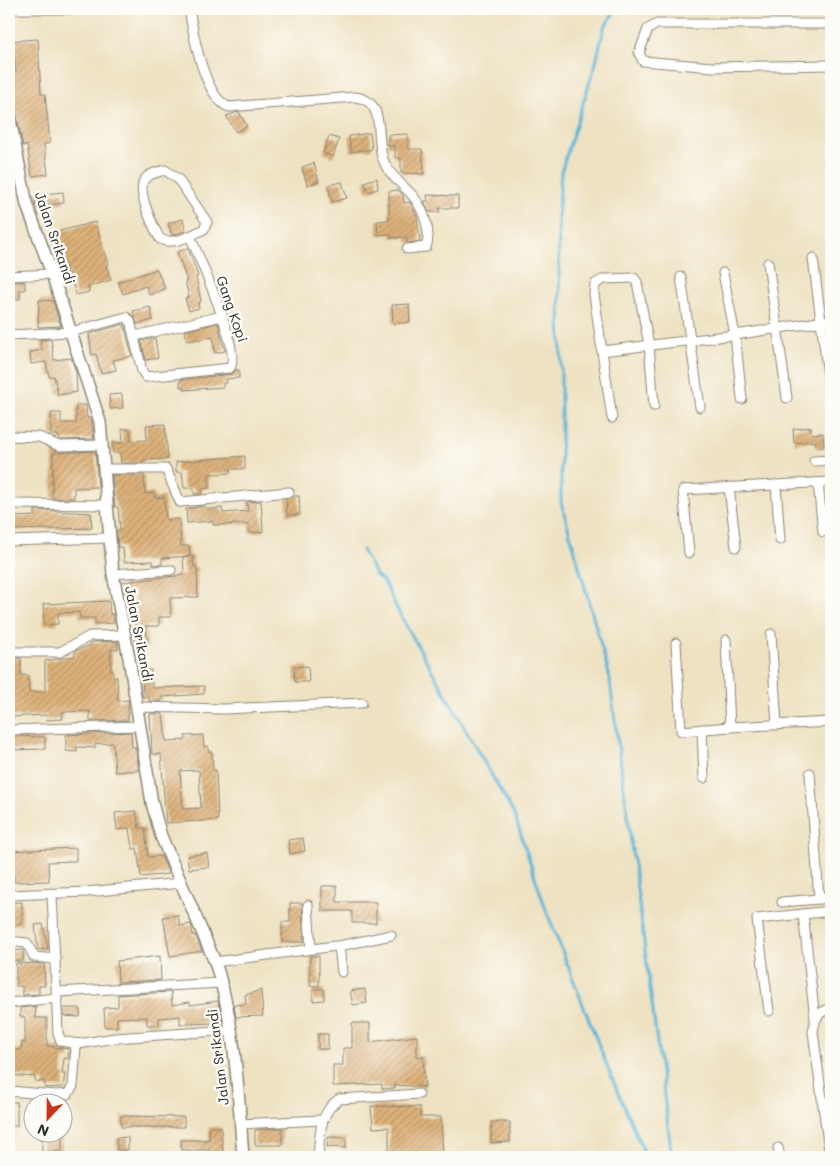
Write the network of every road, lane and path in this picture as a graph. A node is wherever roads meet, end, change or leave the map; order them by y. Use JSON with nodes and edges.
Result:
{"nodes":[{"id":1,"x":9,"y":9,"type":"edge"},
{"id":2,"x":82,"y":9,"type":"edge"},
{"id":3,"x":189,"y":9,"type":"edge"},
{"id":4,"x":831,"y":24,"type":"edge"},
{"id":5,"x":831,"y":65,"type":"edge"},
{"id":6,"x":9,"y":115,"type":"edge"},
{"id":7,"x":11,"y":139,"type":"edge"},
{"id":8,"x":190,"y":236,"type":"junction"},
{"id":9,"x":407,"y":249,"type":"dead end"},
{"id":10,"x":813,"y":258,"type":"dead end"},
{"id":11,"x":768,"y":263,"type":"dead end"},
{"id":12,"x":723,"y":273,"type":"dead end"},
{"id":13,"x":52,"y":274,"type":"junction"},
{"id":14,"x":9,"y":276,"type":"edge"},
{"id":15,"x":681,"y":277,"type":"dead end"},
{"id":16,"x":222,"y":316,"type":"junction"},
{"id":17,"x":831,"y":320,"type":"edge"},
{"id":18,"x":820,"y":322,"type":"junction"},
{"id":19,"x":776,"y":328,"type":"junction"},
{"id":20,"x":70,"y":332,"type":"junction"},
{"id":21,"x":9,"y":335,"type":"edge"},
{"id":22,"x":735,"y":335,"type":"junction"},
{"id":23,"x":135,"y":336,"type":"junction"},
{"id":24,"x":690,"y":341,"type":"junction"},
{"id":25,"x":650,"y":345,"type":"junction"},
{"id":26,"x":602,"y":351,"type":"junction"},
{"id":27,"x":787,"y":398,"type":"dead end"},
{"id":28,"x":831,"y":399,"type":"edge"},
{"id":29,"x":742,"y":400,"type":"dead end"},
{"id":30,"x":654,"y":406,"type":"dead end"},
{"id":31,"x":700,"y":407,"type":"dead end"},
{"id":32,"x":612,"y":418,"type":"dead end"},
{"id":33,"x":9,"y":436,"type":"edge"},
{"id":34,"x":102,"y":445,"type":"junction"},
{"id":35,"x":831,"y":460,"type":"edge"},
{"id":36,"x":814,"y":461,"type":"dead end"},
{"id":37,"x":104,"y":469,"type":"junction"},
{"id":38,"x":831,"y":482,"type":"edge"},
{"id":39,"x":818,"y":483,"type":"junction"},
{"id":40,"x":776,"y":485,"type":"junction"},
{"id":41,"x":730,"y":487,"type":"junction"},
{"id":42,"x":289,"y":492,"type":"dead end"},
{"id":43,"x":14,"y":504,"type":"dead end"},
{"id":44,"x":108,"y":505,"type":"junction"},
{"id":45,"x":824,"y":532,"type":"dead end"},
{"id":46,"x":109,"y":538,"type":"junction"},
{"id":47,"x":780,"y":540,"type":"dead end"},
{"id":48,"x":9,"y":541,"type":"edge"},
{"id":49,"x":736,"y":547,"type":"dead end"},
{"id":50,"x":689,"y":553,"type":"dead end"},
{"id":51,"x":171,"y":570,"type":"dead end"},
{"id":52,"x":113,"y":574,"type":"junction"},
{"id":53,"x":771,"y":634,"type":"dead end"},
{"id":54,"x":125,"y":635,"type":"junction"},
{"id":55,"x":726,"y":640,"type":"dead end"},
{"id":56,"x":676,"y":643,"type":"dead end"},
{"id":57,"x":9,"y":652,"type":"edge"},
{"id":58,"x":362,"y":702,"type":"dead end"},
{"id":59,"x":137,"y":707,"type":"junction"},
{"id":60,"x":831,"y":722,"type":"edge"},
{"id":61,"x":777,"y":725,"type":"junction"},
{"id":62,"x":139,"y":726,"type":"junction"},
{"id":63,"x":730,"y":727,"type":"junction"},
{"id":64,"x":702,"y":729,"type":"junction"},
{"id":65,"x":9,"y":730,"type":"edge"},
{"id":66,"x":810,"y":773,"type":"dead end"},
{"id":67,"x":704,"y":778,"type":"dead end"},
{"id":68,"x":182,"y":883,"type":"junction"},
{"id":69,"x":52,"y":893,"type":"junction"},
{"id":70,"x":9,"y":895,"type":"edge"},
{"id":71,"x":831,"y":898,"type":"edge"},
{"id":72,"x":819,"y":899,"type":"junction"},
{"id":73,"x":782,"y":902,"type":"dead end"},
{"id":74,"x":308,"y":905,"type":"dead end"},
{"id":75,"x":831,"y":911,"type":"edge"},
{"id":76,"x":803,"y":914,"type":"junction"},
{"id":77,"x":391,"y":935,"type":"dead end"},
{"id":78,"x":9,"y":941,"type":"edge"},
{"id":79,"x":339,"y":946,"type":"junction"},
{"id":80,"x":311,"y":949,"type":"junction"},
{"id":81,"x":56,"y":959,"type":"junction"},
{"id":82,"x":215,"y":962,"type":"junction"},
{"id":83,"x":342,"y":972,"type":"dead end"},
{"id":84,"x":222,"y":983,"type":"junction"},
{"id":85,"x":57,"y":995,"type":"junction"},
{"id":86,"x":9,"y":1004,"type":"edge"},
{"id":87,"x":831,"y":1008,"type":"edge"},
{"id":88,"x":769,"y":1011,"type":"dead end"},
{"id":89,"x":815,"y":1019,"type":"junction"},
{"id":90,"x":232,"y":1030,"type":"junction"},
{"id":91,"x":78,"y":1044,"type":"junction"},
{"id":92,"x":9,"y":1091,"type":"edge"},
{"id":93,"x":419,"y":1094,"type":"dead end"},
{"id":94,"x":322,"y":1120,"type":"junction"},
{"id":95,"x":240,"y":1124,"type":"junction"},
{"id":96,"x":243,"y":1157,"type":"edge"},
{"id":97,"x":318,"y":1157,"type":"edge"},
{"id":98,"x":830,"y":1157,"type":"edge"}],
"edges":[{"from":1,"to":2,"type":"street"},
{"from":3,"to":9,"type":"street"},
{"from":4,"to":5,"type":"street"},
{"from":6,"to":7,"type":"street","name":"Jalan Srikandi"},
{"from":7,"to":13,"type":"street","name":"Jalan Srikandi"},
{"from":8,"to":8,"type":"street"},
{"from":8,"to":16,"type":"street","name":"Gang Kopi"},
{"from":10,"to":18,"type":"street"},
{"from":11,"to":19,"type":"street"},
{"from":12,"to":22,"type":"street"},
{"from":13,"to":14,"type":"street"},
{"from":13,"to":20,"type":"street","name":"Jalan Srikandi"},
{"from":15,"to":24,"type":"street"},
{"from":16,"to":23,"type":"street"},
{"from":16,"to":23,"type":"street","name":"Gang Kopi"},
{"from":17,"to":18,"type":"street"},
{"from":18,"to":19,"type":"street"},
{"from":18,"to":28,"type":"street"},
{"from":19,"to":22,"type":"street"},
{"from":19,"to":27,"type":"street"},
{"from":20,"to":21,"type":"street"},
{"from":20,"to":23,"type":"street","name":"Gang Kopi"},
{"from":20,"to":34,"type":"street","name":"Jalan Srikandi"},
{"from":22,"to":24,"type":"street"},
{"from":22,"to":29,"type":"street"},
{"from":24,"to":25,"type":"street"},
{"from":24,"to":31,"type":"street"},
{"from":25,"to":26,"type":"street"},
{"from":25,"to":26,"type":"street"},
{"from":25,"to":30,"type":"street"},
{"from":26,"to":32,"type":"street"},
{"from":33,"to":34,"type":"street"},
{"from":34,"to":37,"type":"street","name":"Jalan Srikandi"},
{"from":35,"to":36,"type":"street"},
{"from":37,"to":42,"type":"street"},
{"from":37,"to":44,"type":"street","name":"Jalan Srikandi"},
{"from":38,"to":39,"type":"street"},
{"from":39,"to":40,"type":"street"},
{"from":39,"to":45,"type":"street"},
{"from":40,"to":41,"type":"street"},
{"from":40,"to":47,"type":"street"},
{"from":41,"to":49,"type":"street"},
{"from":41,"to":50,"type":"street"},
{"from":43,"to":44,"type":"street"},
{"from":44,"to":46,"type":"street","name":"Jalan Srikandi"},
{"from":46,"to":48,"type":"street"},
{"from":46,"to":52,"type":"street","name":"Jalan Srikandi"},
{"from":51,"to":52,"type":"street"},
{"from":52,"to":54,"type":"street","name":"Jalan Srikandi"},
{"from":53,"to":61,"type":"street"},
{"from":54,"to":57,"type":"street"},
{"from":54,"to":59,"type":"street","name":"Jalan Srikandi"},
{"from":55,"to":63,"type":"street"},
{"from":56,"to":64,"type":"street"},
{"from":58,"to":59,"type":"street"},
{"from":59,"to":62,"type":"street","name":"Jalan Srikandi"},
{"from":60,"to":61,"type":"street"},
{"from":61,"to":63,"type":"street"},
{"from":62,"to":65,"type":"street"},
{"from":62,"to":68,"type":"street","name":"Jalan Srikandi"},
{"from":63,"to":64,"type":"street"},
{"from":64,"to":67,"type":"street"},
{"from":66,"to":72,"type":"street"},
{"from":68,"to":69,"type":"street"},
{"from":68,"to":82,"type":"street","name":"Jalan Srikandi"},
{"from":69,"to":70,"type":"street"},
{"from":69,"to":81,"type":"street"},
{"from":71,"to":72,"type":"street"},
{"from":72,"to":73,"type":"street"},
{"from":74,"to":80,"type":"street"},
{"from":75,"to":76,"type":"street"},
{"from":76,"to":88,"type":"street"},
{"from":76,"to":89,"type":"street"},
{"from":77,"to":79,"type":"street"},
{"from":78,"to":81,"type":"street"},
{"from":79,"to":80,"type":"street"},
{"from":79,"to":83,"type":"street"},
{"from":80,"to":82,"type":"street"},
{"from":81,"to":85,"type":"street"},
{"from":82,"to":84,"type":"street","name":"Jalan Srikandi"},
{"from":84,"to":85,"type":"street"},
{"from":84,"to":90,"type":"street","name":"Jalan Srikandi"},
{"from":85,"to":86,"type":"street"},
{"from":85,"to":91,"type":"street"},
{"from":87,"to":89,"type":"street"},
{"from":89,"to":98,"type":"street"},
{"from":90,"to":91,"type":"street"},
{"from":90,"to":95,"type":"street","name":"Jalan Srikandi"},
{"from":91,"to":92,"type":"street"},
{"from":93,"to":94,"type":"street"},
{"from":94,"to":95,"type":"street"},
{"from":94,"to":97,"type":"street"},
{"from":95,"to":96,"type":"street","name":"Jalan Srikandi"}]}
